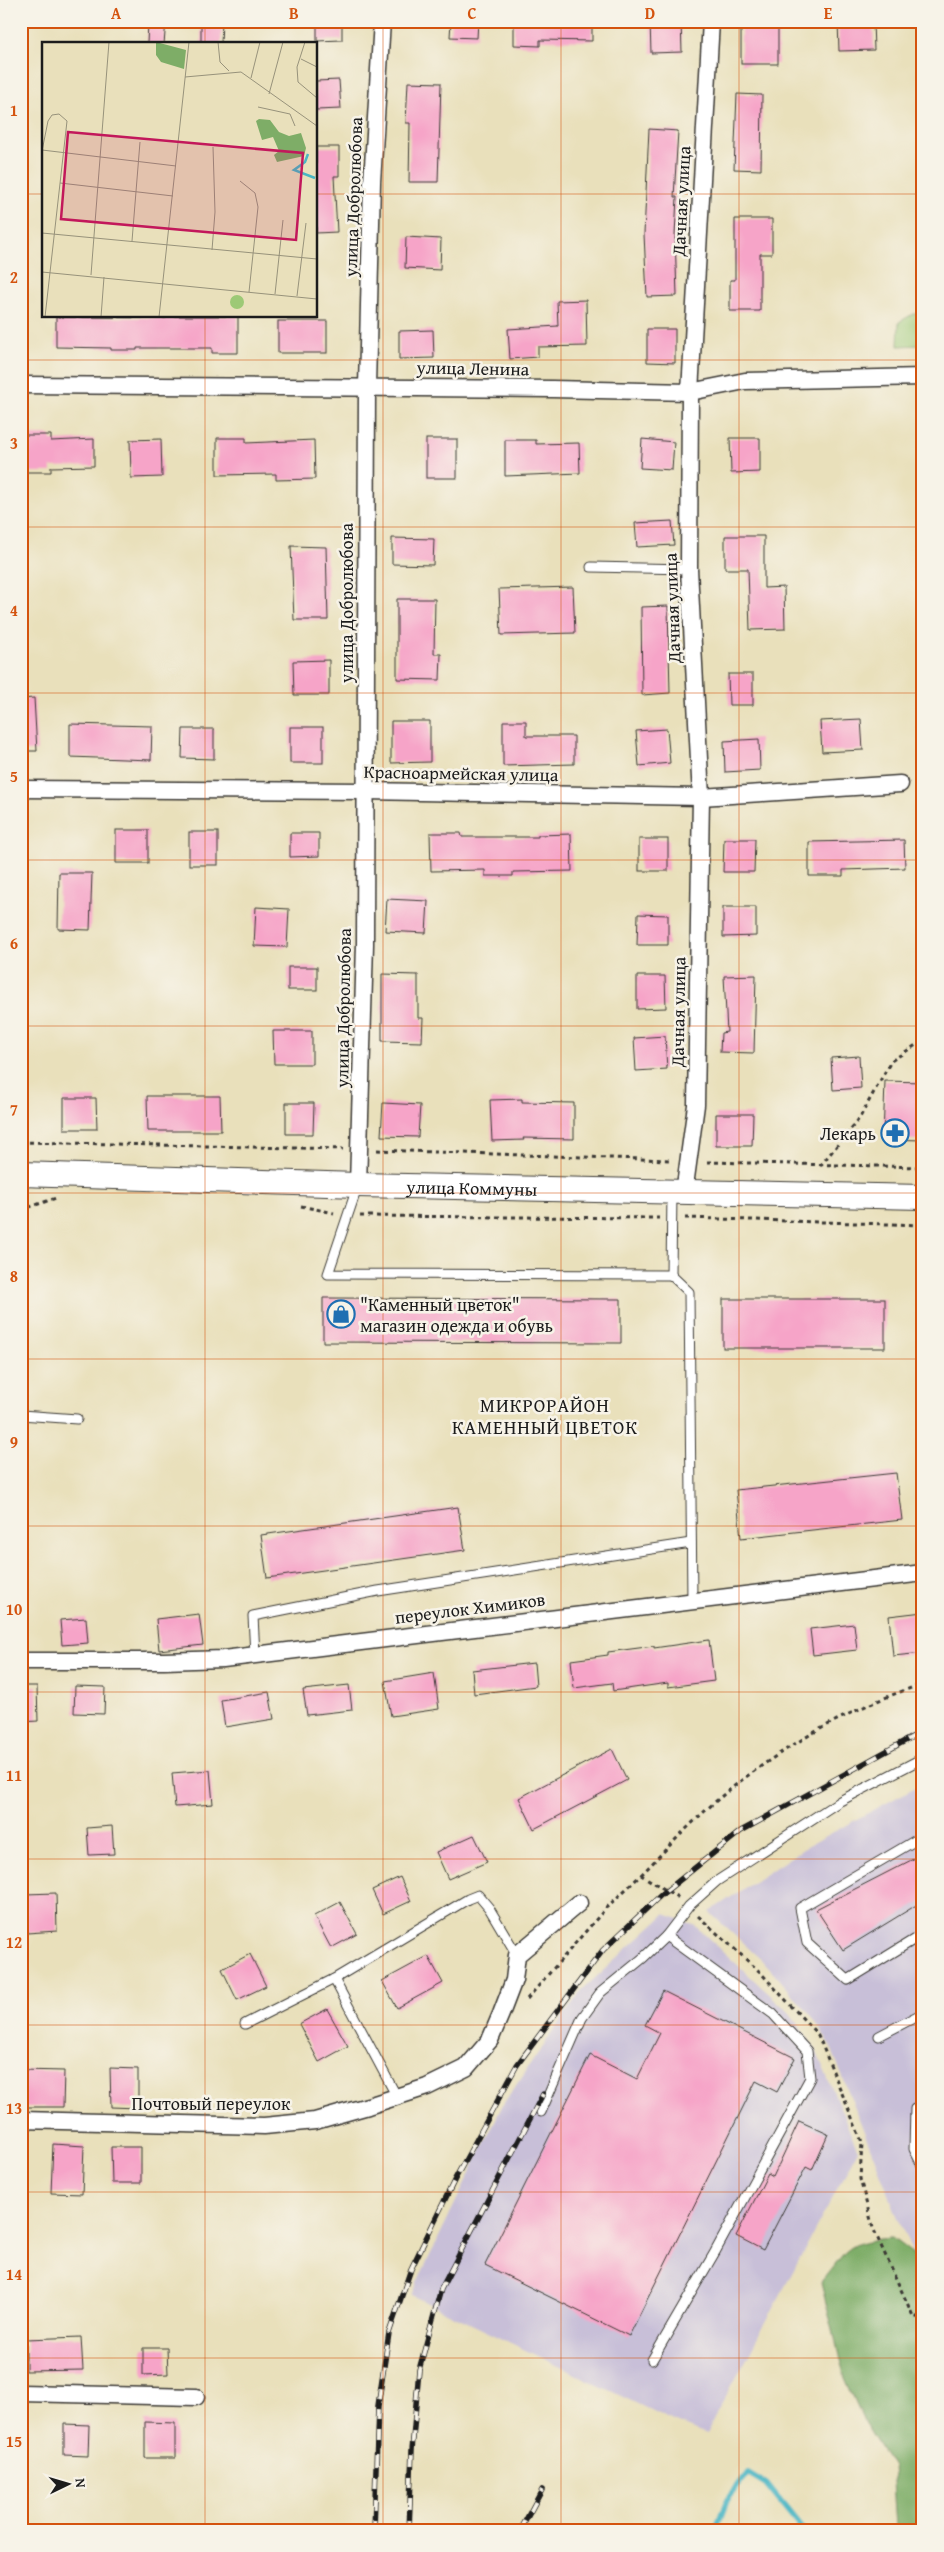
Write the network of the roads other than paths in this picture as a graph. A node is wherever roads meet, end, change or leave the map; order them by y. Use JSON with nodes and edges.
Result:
{"nodes":[{"id":1,"x":382,"y":21,"type":"edge"},
{"id":2,"x":710,"y":21,"type":"edge"},
{"id":3,"x":923,"y":377,"type":"edge"},
{"id":4,"x":21,"y":385,"type":"edge"},
{"id":5,"x":367,"y":387,"type":"junction"},
{"id":6,"x":690,"y":392,"type":"junction"},
{"id":7,"x":591,"y":568,"type":"dead end"},
{"id":8,"x":689,"y":569,"type":"junction"},
{"id":9,"x":900,"y":784,"type":"dead end"},
{"id":10,"x":21,"y":789,"type":"edge"},
{"id":11,"x":365,"y":790,"type":"junction"},
{"id":12,"x":701,"y":797,"type":"junction"},
{"id":13,"x":21,"y":1174,"type":"edge"},
{"id":14,"x":358,"y":1185,"type":"junction"},
{"id":15,"x":678,"y":1192,"type":"junction"},
{"id":16,"x":923,"y":1197,"type":"edge"},
{"id":17,"x":671,"y":1275,"type":"junction"},
{"id":18,"x":21,"y":1415,"type":"edge"},
{"id":19,"x":77,"y":1419,"type":"dead end"},
{"id":20,"x":691,"y":1543,"type":"junction"},
{"id":21,"x":923,"y":1573,"type":"edge"},
{"id":22,"x":692,"y":1601,"type":"junction"},
{"id":23,"x":255,"y":1655,"type":"junction"},
{"id":24,"x":21,"y":1661,"type":"edge"},
{"id":25,"x":923,"y":1758,"type":"edge"},
{"id":26,"x":923,"y":1836,"type":"edge"},
{"id":27,"x":579,"y":1903,"type":"dead end"},
{"id":28,"x":923,"y":1934,"type":"edge"},
{"id":29,"x":666,"y":1936,"type":"junction"},
{"id":30,"x":517,"y":1955,"type":"junction"},
{"id":31,"x":334,"y":1979,"type":"junction"},
{"id":32,"x":923,"y":2013,"type":"edge"},
{"id":33,"x":245,"y":2024,"type":"dead end"},
{"id":34,"x":879,"y":2036,"type":"dead end"},
{"id":35,"x":397,"y":2097,"type":"junction"},
{"id":36,"x":923,"y":2106,"type":"edge"},
{"id":37,"x":541,"y":2112,"type":"dead end"},
{"id":38,"x":21,"y":2120,"type":"edge"},
{"id":39,"x":923,"y":2167,"type":"edge"},
{"id":40,"x":652,"y":2360,"type":"dead end"},
{"id":41,"x":21,"y":2393,"type":"edge"},
{"id":42,"x":196,"y":2397,"type":"dead end"}],
"edges":[{"from":1,"to":5,"type":"street","name":"улица Добролюбова"},
{"from":2,"to":6,"type":"street","name":"Дачная улица"},
{"from":3,"to":6,"type":"street","name":"улица Ленина"},
{"from":4,"to":5,"type":"street","name":"улица Ленина"},
{"from":5,"to":6,"type":"street","name":"улица Ленина"},
{"from":5,"to":11,"type":"street","name":"улица Добролюбова"},
{"from":6,"to":8,"type":"street","name":"Дачная улица"},
{"from":7,"to":8,"type":"lane"},
{"from":8,"to":12,"type":"street","name":"Дачная улица"},
{"from":9,"to":12,"type":"street","name":"Красноармейская улица"},
{"from":10,"to":11,"type":"street","name":"Красноармейская улица"},
{"from":11,"to":12,"type":"street","name":"Красноармейская улица"},
{"from":11,"to":14,"type":"street","name":"улица Добролюбова"},
{"from":12,"to":15,"type":"street","name":"Дачная улица"},
{"from":13,"to":14,"type":"street","name":"улица Коммуны"},
{"from":14,"to":15,"type":"street","name":"улица Коммуны"},
{"from":14,"to":17,"type":"lane"},
{"from":15,"to":16,"type":"street","name":"улица Коммуны"},
{"from":15,"to":17,"type":"lane"},
{"from":17,"to":20,"type":"lane"},
{"from":18,"to":19,"type":"lane"},
{"from":20,"to":22,"type":"lane"},
{"from":20,"to":23,"type":"lane"},
{"from":21,"to":22,"type":"street","name":"переулок Химиков"},
{"from":22,"to":23,"type":"street","name":"переулок Химиков"},
{"from":23,"to":24,"type":"street","name":"переулок Химиков"},
{"from":25,"to":29,"type":"lane"},
{"from":26,"to":28,"type":"lane"},
{"from":27,"to":30,"type":"street"},
{"from":29,"to":37,"type":"lane"},
{"from":29,"to":40,"type":"lane"},
{"from":30,"to":31,"type":"lane"},
{"from":30,"to":35,"type":"street","name":"Почтовый переулок"},
{"from":31,"to":33,"type":"lane"},
{"from":31,"to":35,"type":"lane"},
{"from":32,"to":34,"type":"lane"},
{"from":35,"to":38,"type":"street","name":"Почтовый переулок"},
{"from":36,"to":39,"type":"lane"},
{"from":41,"to":42,"type":"street"}]}
